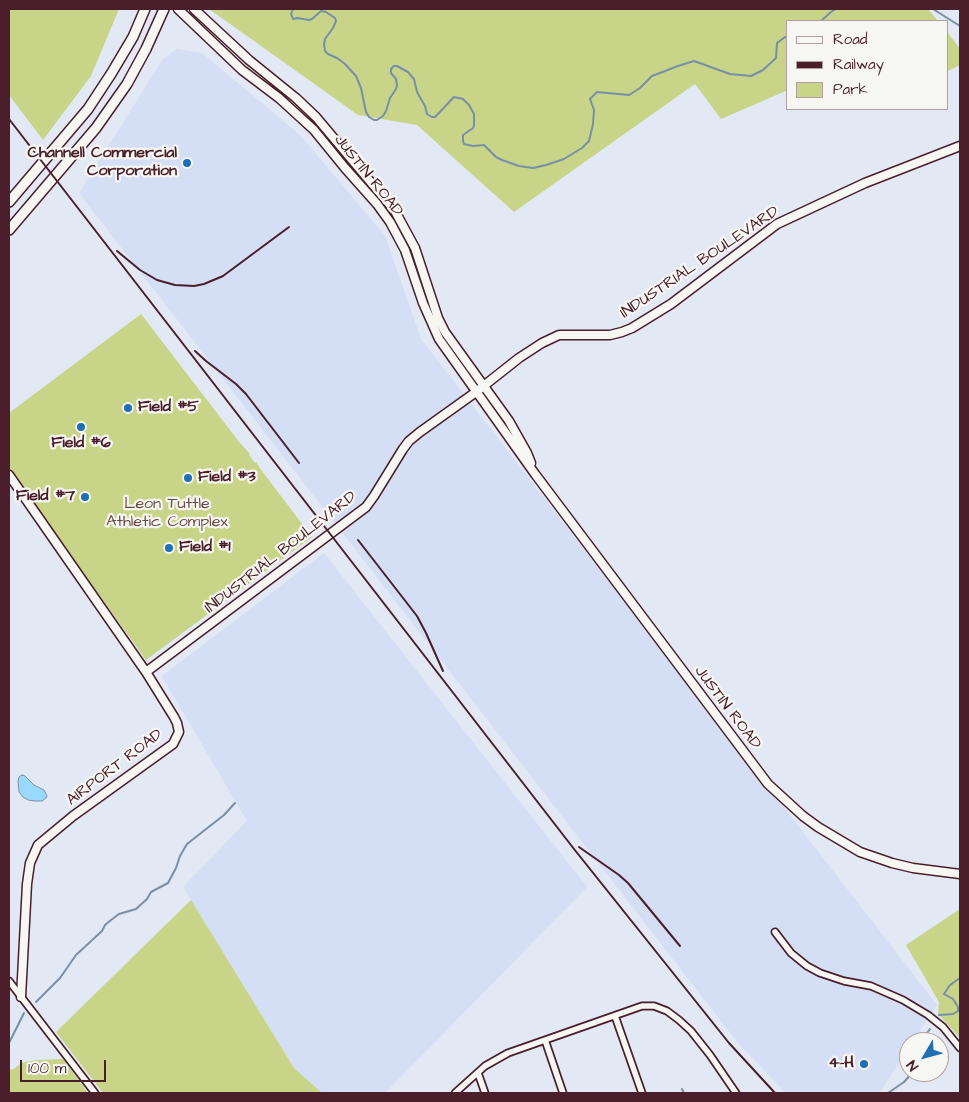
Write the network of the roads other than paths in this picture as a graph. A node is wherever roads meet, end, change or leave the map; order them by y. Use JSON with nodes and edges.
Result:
{"nodes":[{"id":1,"x":145,"y":9,"type":"edge"},
{"id":2,"x":164,"y":9,"type":"edge"},
{"id":3,"x":178,"y":9,"type":"edge"},
{"id":4,"x":194,"y":9,"type":"edge"},
{"id":5,"x":960,"y":146,"type":"edge"},
{"id":6,"x":9,"y":202,"type":"edge"},
{"id":7,"x":9,"y":230,"type":"edge"},
{"id":8,"x":432,"y":300,"type":"junction"},
{"id":9,"x":422,"y":303,"type":"junction"},
{"id":10,"x":484,"y":386,"type":"junction"},
{"id":11,"x":476,"y":392,"type":"junction"},
{"id":12,"x":535,"y":474,"type":"junction"},
{"id":13,"x":9,"y":475,"type":"edge"},
{"id":14,"x":146,"y":672,"type":"junction"},
{"id":15,"x":960,"y":874,"type":"edge"},
{"id":16,"x":775,"y":932,"type":"dead end"},
{"id":17,"x":9,"y":981,"type":"edge"},
{"id":18,"x":21,"y":997,"type":"junction"},
{"id":19,"x":615,"y":1016,"type":"junction"},
{"id":20,"x":545,"y":1040,"type":"junction"},
{"id":21,"x":960,"y":1048,"type":"edge"},
{"id":22,"x":478,"y":1073,"type":"junction"},
{"id":23,"x":95,"y":1093,"type":"edge"},
{"id":24,"x":455,"y":1093,"type":"edge"},
{"id":25,"x":485,"y":1093,"type":"edge"},
{"id":26,"x":563,"y":1093,"type":"edge"},
{"id":27,"x":642,"y":1093,"type":"edge"},
{"id":28,"x":736,"y":1093,"type":"edge"}],
"edges":[{"from":1,"to":6,"type":"main road"},
{"from":2,"to":7,"type":"main road"},
{"from":3,"to":9,"type":"street","name":"JUSTIN ROAD"},
{"from":4,"to":8,"type":"street","name":"JUSTIN ROAD"},
{"from":5,"to":10,"type":"street","name":"INDUSTRIAL BOULEVARD"},
{"from":8,"to":9,"type":"street"},
{"from":8,"to":10,"type":"street","name":"JUSTIN ROAD"},
{"from":9,"to":11,"type":"street","name":"JUSTIN ROAD"},
{"from":10,"to":11,"type":"street","name":"INDUSTRIAL BOULEVARD"},
{"from":10,"to":12,"type":"street","name":"JUSTIN ROAD"},
{"from":11,"to":12,"type":"street","name":"JUSTIN ROAD"},
{"from":11,"to":14,"type":"street","name":"INDUSTRIAL BOULEVARD"},
{"from":12,"to":15,"type":"street","name":"JUSTIN ROAD"},
{"from":13,"to":14,"type":"street","name":"AIRPORT ROAD"},
{"from":14,"to":18,"type":"street","name":"AIRPORT ROAD"},
{"from":16,"to":21,"type":"street"},
{"from":17,"to":18,"type":"street"},
{"from":18,"to":23,"type":"street"},
{"from":19,"to":20,"type":"street"},
{"from":19,"to":27,"type":"street"},
{"from":19,"to":28,"type":"street"},
{"from":20,"to":22,"type":"street"},
{"from":20,"to":26,"type":"street"},
{"from":22,"to":24,"type":"street"},
{"from":22,"to":25,"type":"street"}]}
